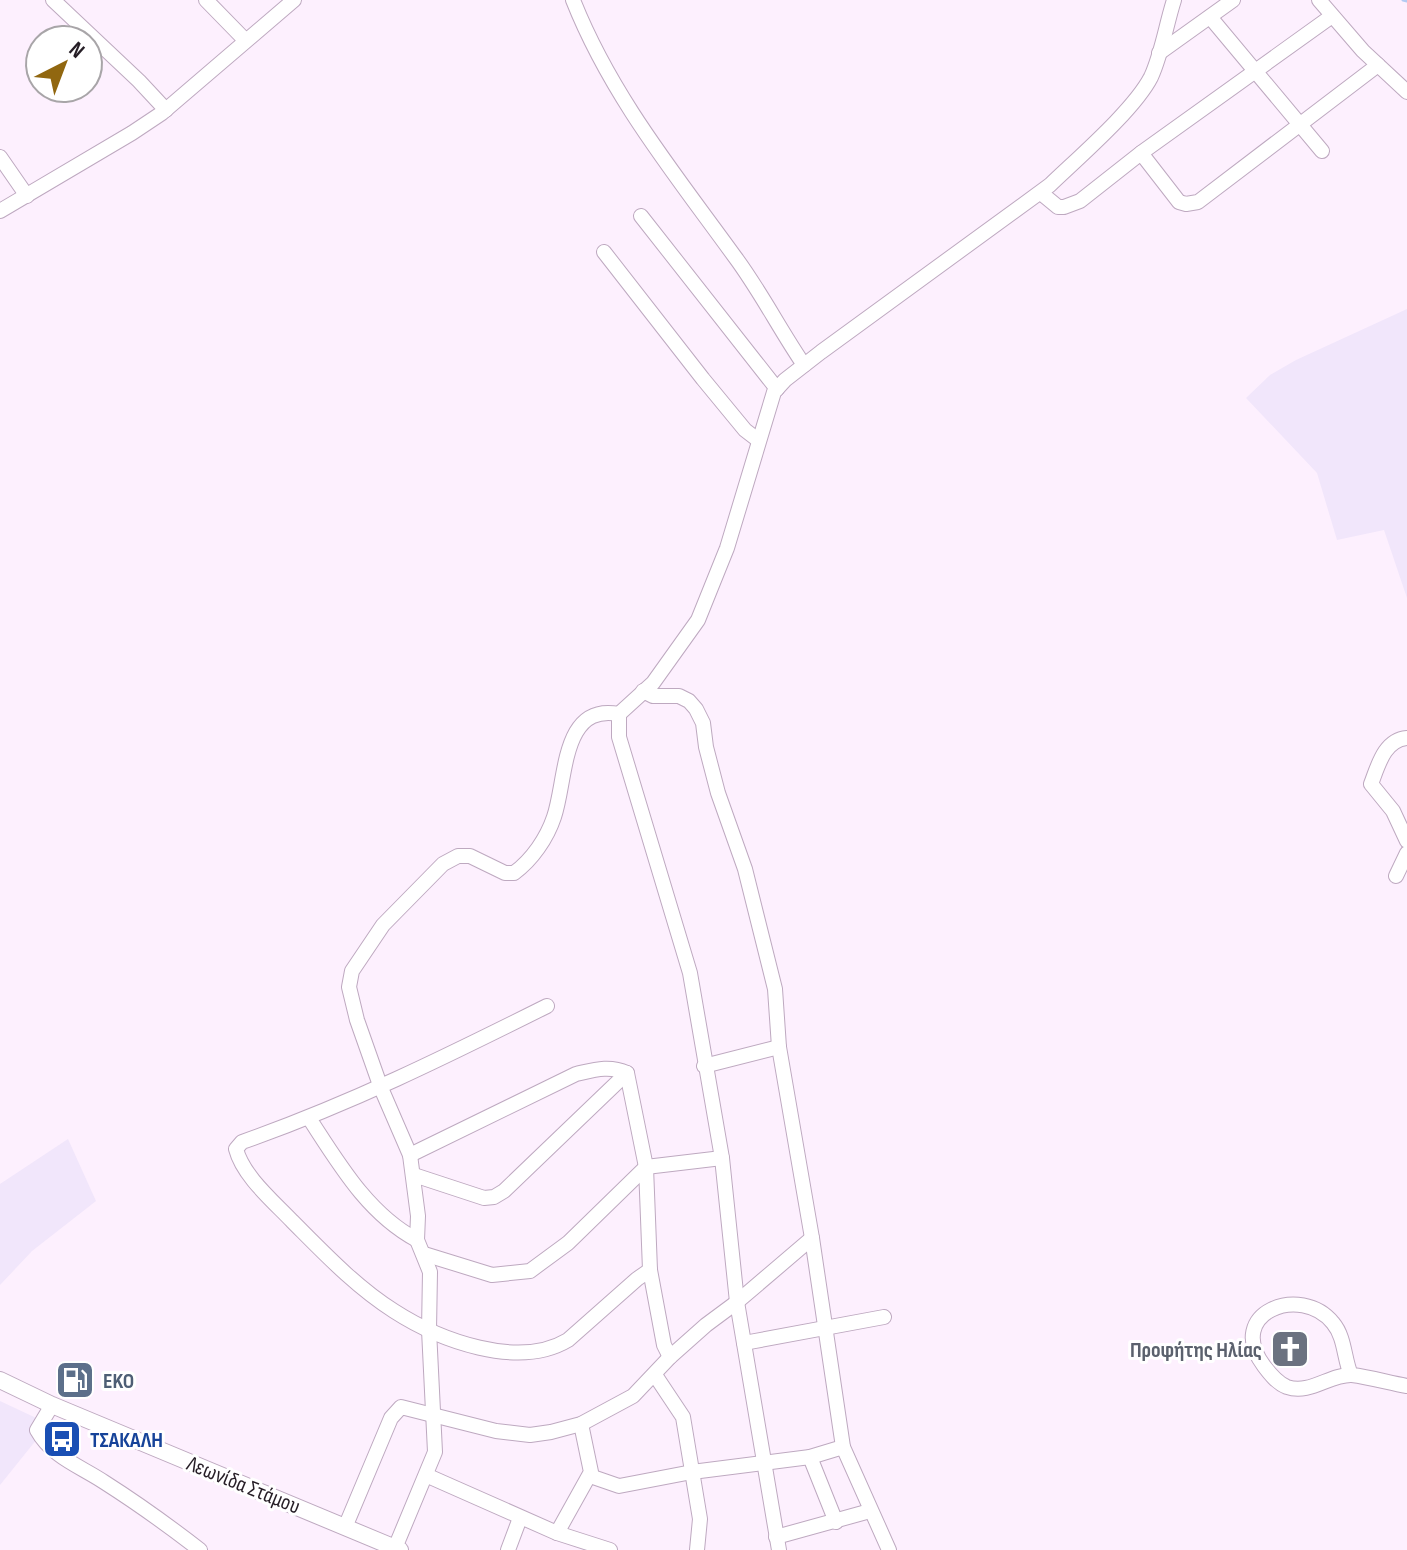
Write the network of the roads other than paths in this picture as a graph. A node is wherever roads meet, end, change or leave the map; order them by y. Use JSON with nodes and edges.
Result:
{"nodes":[{"id":1,"x":53,"y":0,"type":"edge"},
{"id":2,"x":206,"y":0,"type":"edge"},
{"id":3,"x":294,"y":0,"type":"edge"},
{"id":4,"x":573,"y":0,"type":"edge"},
{"id":5,"x":1174,"y":0,"type":"edge"},
{"id":6,"x":1233,"y":0,"type":"edge"},
{"id":7,"x":1319,"y":0,"type":"edge"},
{"id":8,"x":1332,"y":16,"type":"junction"},
{"id":9,"x":1210,"y":17,"type":"junction"},
{"id":10,"x":245,"y":40,"type":"junction"},
{"id":11,"x":1159,"y":53,"type":"junction"},
{"id":12,"x":1378,"y":65,"type":"junction"},
{"id":13,"x":1253,"y":72,"type":"junction"},
{"id":14,"x":1405,"y":86,"type":"edge"},
{"id":15,"x":166,"y":110,"type":"junction"},
{"id":16,"x":1298,"y":125,"type":"junction"},
{"id":17,"x":1322,"y":151,"type":"dead end"},
{"id":18,"x":1141,"y":153,"type":"junction"},
{"id":19,"x":0,"y":157,"type":"edge"},
{"id":20,"x":1041,"y":193,"type":"junction"},
{"id":21,"x":27,"y":196,"type":"junction"},
{"id":22,"x":0,"y":211,"type":"edge"},
{"id":23,"x":641,"y":216,"type":"dead end"},
{"id":24,"x":604,"y":252,"type":"dead end"},
{"id":25,"x":804,"y":365,"type":"junction"},
{"id":26,"x":777,"y":389,"type":"junction"},
{"id":27,"x":758,"y":440,"type":"junction"},
{"id":28,"x":643,"y":691,"type":"junction"},
{"id":29,"x":619,"y":714,"type":"junction"},
{"id":30,"x":1407,"y":738,"type":"edge"},
{"id":31,"x":1407,"y":841,"type":"edge"},
{"id":32,"x":1407,"y":853,"type":"edge"},
{"id":33,"x":1396,"y":876,"type":"dead end"},
{"id":34,"x":547,"y":1006,"type":"dead end"},
{"id":35,"x":779,"y":1047,"type":"junction"},
{"id":36,"x":704,"y":1066,"type":"junction"},
{"id":37,"x":627,"y":1073,"type":"junction"},
{"id":38,"x":381,"y":1088,"type":"junction"},
{"id":39,"x":309,"y":1118,"type":"junction"},
{"id":40,"x":410,"y":1155,"type":"junction"},
{"id":41,"x":722,"y":1158,"type":"junction"},
{"id":42,"x":646,"y":1167,"type":"junction"},
{"id":43,"x":414,"y":1175,"type":"junction"},
{"id":44,"x":812,"y":1238,"type":"junction"},
{"id":45,"x":421,"y":1247,"type":"junction"},
{"id":46,"x":650,"y":1270,"type":"junction"},
{"id":47,"x":737,"y":1302,"type":"junction"},
{"id":48,"x":884,"y":1317,"type":"dead end"},
{"id":49,"x":825,"y":1329,"type":"junction"},
{"id":50,"x":429,"y":1330,"type":"junction"},
{"id":51,"x":744,"y":1343,"type":"junction"},
{"id":52,"x":670,"y":1357,"type":"junction"},
{"id":53,"x":655,"y":1375,"type":"junction"},
{"id":54,"x":1351,"y":1375,"type":"junction"},
{"id":55,"x":0,"y":1380,"type":"edge"},
{"id":56,"x":1407,"y":1386,"type":"edge"},
{"id":57,"x":52,"y":1405,"type":"junction"},
{"id":58,"x":432,"y":1414,"type":"junction"},
{"id":59,"x":581,"y":1424,"type":"junction"},
{"id":60,"x":843,"y":1447,"type":"junction"},
{"id":61,"x":810,"y":1457,"type":"junction"},
{"id":62,"x":764,"y":1462,"type":"junction"},
{"id":63,"x":692,"y":1472,"type":"junction"},
{"id":64,"x":428,"y":1476,"type":"junction"},
{"id":65,"x":590,"y":1476,"type":"junction"},
{"id":66,"x":870,"y":1511,"type":"junction"},
{"id":67,"x":520,"y":1518,"type":"junction"},
{"id":68,"x":836,"y":1522,"type":"junction"},
{"id":69,"x":346,"y":1525,"type":"junction"},
{"id":70,"x":557,"y":1533,"type":"junction"},
{"id":71,"x":778,"y":1544,"type":"edge"},
{"id":72,"x":397,"y":1549,"type":"edge"},
{"id":73,"x":200,"y":1550,"type":"edge"},
{"id":74,"x":508,"y":1550,"type":"edge"},
{"id":75,"x":610,"y":1550,"type":"edge"},
{"id":76,"x":697,"y":1550,"type":"edge"},
{"id":77,"x":889,"y":1550,"type":"edge"}],
"edges":[{"from":1,"to":15,"type":"street"},
{"from":2,"to":10,"type":"street"},
{"from":3,"to":10,"type":"street"},
{"from":4,"to":25,"type":"street"},
{"from":5,"to":11,"type":"street"},
{"from":6,"to":9,"type":"street"},
{"from":7,"to":8,"type":"street"},
{"from":8,"to":12,"type":"street"},
{"from":8,"to":13,"type":"street"},
{"from":9,"to":11,"type":"street"},
{"from":9,"to":13,"type":"street"},
{"from":10,"to":15,"type":"street"},
{"from":11,"to":20,"type":"street"},
{"from":12,"to":14,"type":"street"},
{"from":12,"to":16,"type":"street"},
{"from":13,"to":16,"type":"street"},
{"from":13,"to":18,"type":"street"},
{"from":15,"to":21,"type":"street"},
{"from":16,"to":17,"type":"street"},
{"from":16,"to":18,"type":"street"},
{"from":18,"to":20,"type":"street"},
{"from":19,"to":21,"type":"street"},
{"from":20,"to":25,"type":"street"},
{"from":21,"to":22,"type":"street"},
{"from":23,"to":26,"type":"street"},
{"from":24,"to":27,"type":"street"},
{"from":25,"to":26,"type":"street"},
{"from":26,"to":27,"type":"street"},
{"from":27,"to":28,"type":"street"},
{"from":28,"to":29,"type":"street"},
{"from":28,"to":35,"type":"street"},
{"from":29,"to":36,"type":"street"},
{"from":29,"to":38,"type":"street"},
{"from":30,"to":31,"type":"street"},
{"from":32,"to":33,"type":"street"},
{"from":34,"to":38,"type":"street"},
{"from":35,"to":36,"type":"street"},
{"from":35,"to":44,"type":"street"},
{"from":36,"to":41,"type":"street"},
{"from":37,"to":40,"type":"street"},
{"from":37,"to":42,"type":"street"},
{"from":37,"to":43,"type":"street"},
{"from":38,"to":39,"type":"street"},
{"from":38,"to":40,"type":"street"},
{"from":39,"to":45,"type":"street"},
{"from":39,"to":50,"type":"street"},
{"from":40,"to":43,"type":"street"},
{"from":41,"to":42,"type":"street"},
{"from":41,"to":47,"type":"street"},
{"from":42,"to":45,"type":"street"},
{"from":42,"to":46,"type":"street"},
{"from":43,"to":45,"type":"street"},
{"from":44,"to":47,"type":"street"},
{"from":44,"to":49,"type":"street"},
{"from":45,"to":50,"type":"street"},
{"from":46,"to":50,"type":"street"},
{"from":46,"to":52,"type":"street"},
{"from":47,"to":51,"type":"street"},
{"from":47,"to":52,"type":"street"},
{"from":48,"to":49,"type":"street"},
{"from":49,"to":51,"type":"street"},
{"from":49,"to":60,"type":"street"},
{"from":50,"to":58,"type":"street"},
{"from":51,"to":62,"type":"street"},
{"from":52,"to":53,"type":"street"},
{"from":53,"to":59,"type":"street"},
{"from":53,"to":63,"type":"street"},
{"from":54,"to":54,"type":"street"},
{"from":54,"to":56,"type":"street"},
{"from":55,"to":57,"type":"main road","name":"Λεωνίδα Στάμου"},
{"from":57,"to":69,"type":"main road","name":"Λεωνίδα Στάμου"},
{"from":57,"to":73,"type":"street"},
{"from":58,"to":59,"type":"street"},
{"from":58,"to":64,"type":"street"},
{"from":58,"to":69,"type":"street"},
{"from":59,"to":65,"type":"street"},
{"from":60,"to":61,"type":"street"},
{"from":60,"to":66,"type":"street"},
{"from":61,"to":62,"type":"street"},
{"from":61,"to":68,"type":"street"},
{"from":62,"to":63,"type":"street"},
{"from":62,"to":71,"type":"street"},
{"from":63,"to":65,"type":"street"},
{"from":63,"to":76,"type":"street"},
{"from":64,"to":67,"type":"street"},
{"from":64,"to":72,"type":"street"},
{"from":65,"to":70,"type":"street"},
{"from":66,"to":68,"type":"street"},
{"from":66,"to":77,"type":"street"},
{"from":67,"to":70,"type":"street"},
{"from":67,"to":74,"type":"street"},
{"from":68,"to":71,"type":"street"},
{"from":69,"to":72,"type":"main road","name":"Λεωνίδα Στάμου"},
{"from":70,"to":75,"type":"street"}]}
